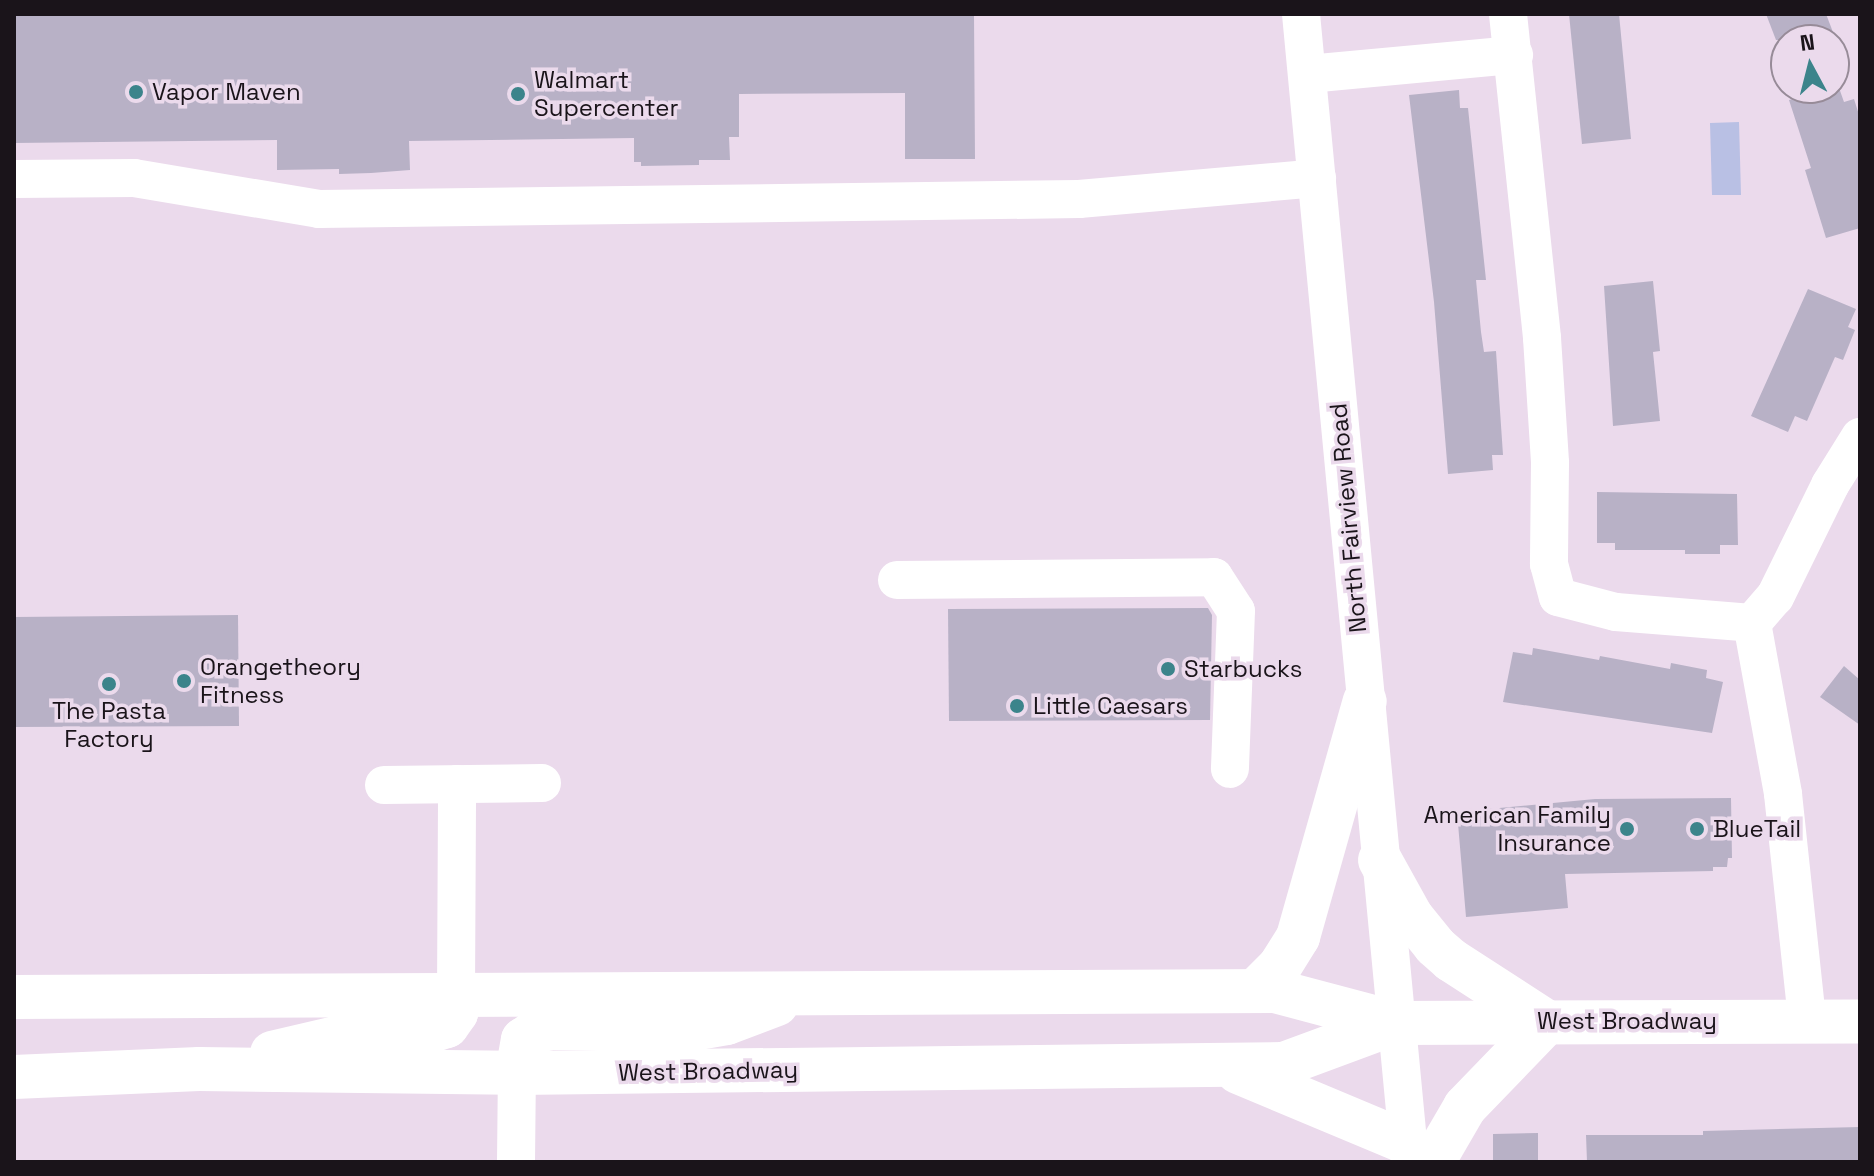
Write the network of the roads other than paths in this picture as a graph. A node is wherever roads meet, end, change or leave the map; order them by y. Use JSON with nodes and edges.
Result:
{"nodes":[{"id":1,"x":1301,"y":14,"type":"edge"},
{"id":2,"x":1508,"y":14,"type":"edge"},
{"id":3,"x":1514,"y":55,"type":"junction"},
{"id":4,"x":1308,"y":74,"type":"junction"},
{"id":5,"x":1317,"y":178,"type":"junction"},
{"id":6,"x":14,"y":179,"type":"edge"},
{"id":7,"x":1860,"y":437,"type":"edge"},
{"id":8,"x":897,"y":580,"type":"dead end"},
{"id":9,"x":1752,"y":623,"type":"junction"},
{"id":10,"x":1365,"y":701,"type":"junction"},
{"id":11,"x":1230,"y":769,"type":"dead end"},
{"id":12,"x":542,"y":783,"type":"dead end"},
{"id":13,"x":457,"y":784,"type":"junction"},
{"id":14,"x":384,"y":785,"type":"dead end"},
{"id":15,"x":1380,"y":860,"type":"junction"},
{"id":16,"x":14,"y":969,"type":"edge"},
{"id":17,"x":1255,"y":991,"type":"junction"},
{"id":18,"x":456,"y":993,"type":"junction"},
{"id":19,"x":806,"y":994,"type":"junction"},
{"id":20,"x":14,"y":997,"type":"edge"},
{"id":21,"x":72,"y":997,"type":"junction"},
{"id":22,"x":1807,"y":1020,"type":"junction"},
{"id":23,"x":1860,"y":1021,"type":"edge"},
{"id":24,"x":1547,"y":1022,"type":"junction"},
{"id":25,"x":1395,"y":1023,"type":"junction"},
{"id":26,"x":1221,"y":1065,"type":"junction"},
{"id":27,"x":199,"y":1069,"type":"junction"},
{"id":28,"x":517,"y":1073,"type":"junction"},
{"id":29,"x":14,"y":1077,"type":"edge"},
{"id":30,"x":1417,"y":1156,"type":"edge"},
{"id":31,"x":516,"y":1162,"type":"edge"}],
"edges":[{"from":1,"to":4,"type":"street","name":"North Fairview Road"},
{"from":2,"to":3,"type":"street"},
{"from":3,"to":4,"type":"street"},
{"from":3,"to":9,"type":"street"},
{"from":4,"to":5,"type":"street","name":"North Fairview Road"},
{"from":5,"to":6,"type":"street"},
{"from":5,"to":10,"type":"street","name":"North Fairview Road"},
{"from":7,"to":9,"type":"street"},
{"from":8,"to":11,"type":"street"},
{"from":9,"to":22,"type":"street"},
{"from":10,"to":15,"type":"street","name":"North Fairview Road"},
{"from":10,"to":17,"type":"main road"},
{"from":12,"to":13,"type":"street"},
{"from":13,"to":14,"type":"street"},
{"from":13,"to":18,"type":"street"},
{"from":15,"to":24,"type":"main road"},
{"from":15,"to":25,"type":"street","name":"North Fairview Road"},
{"from":16,"to":21,"type":"main road"},
{"from":17,"to":19,"type":"main road","name":"West Broadway"},
{"from":17,"to":25,"type":"main road","name":"West Broadway"},
{"from":18,"to":19,"type":"main road","name":"West Broadway"},
{"from":18,"to":21,"type":"main road","name":"West Broadway"},
{"from":18,"to":27,"type":"main road"},
{"from":19,"to":28,"type":"main road"},
{"from":20,"to":21,"type":"main road","name":"West Broadway"},
{"from":22,"to":23,"type":"main road","name":"West Broadway"},
{"from":22,"to":24,"type":"main road","name":"West Broadway"},
{"from":24,"to":25,"type":"main road","name":"West Broadway"},
{"from":24,"to":30,"type":"main road"},
{"from":25,"to":26,"type":"main road","name":"West Broadway"},
{"from":25,"to":30,"type":"street","name":"North Fairview Road"},
{"from":26,"to":28,"type":"main road","name":"West Broadway"},
{"from":26,"to":30,"type":"main road"},
{"from":27,"to":28,"type":"main road","name":"West Broadway"},
{"from":27,"to":29,"type":"main road","name":"West Broadway"},
{"from":28,"to":31,"type":"street"}]}
